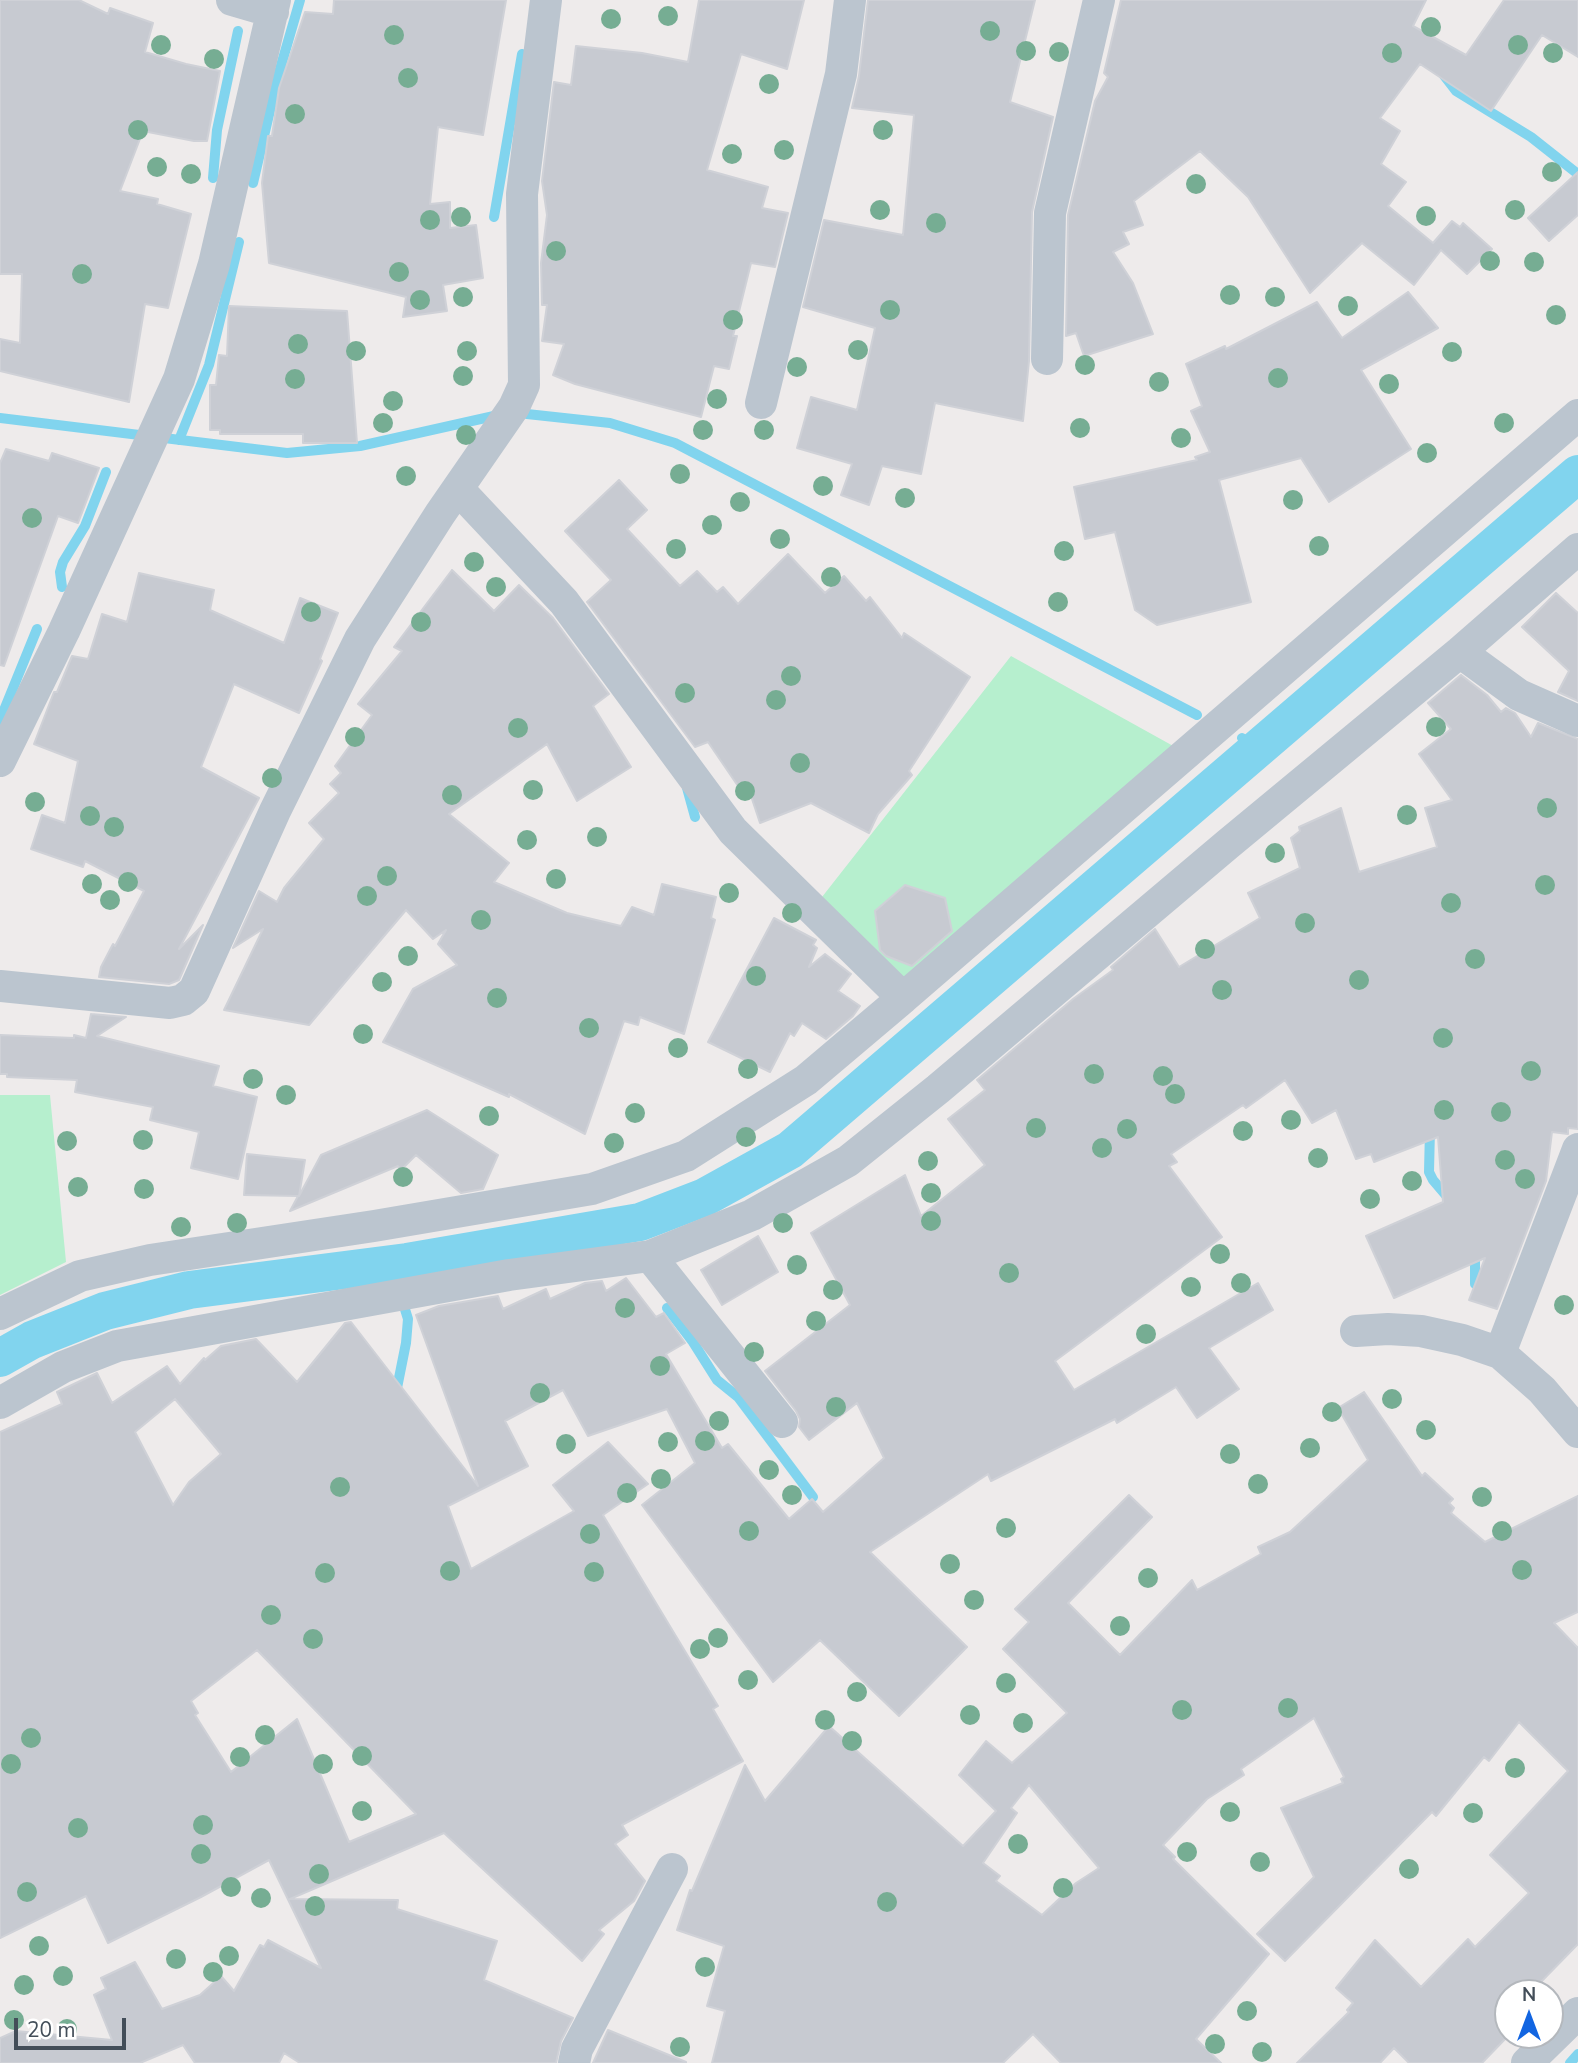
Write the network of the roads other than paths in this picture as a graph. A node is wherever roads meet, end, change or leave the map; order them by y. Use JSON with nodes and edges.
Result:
{"nodes":[{"id":1,"x":232,"y":0,"type":"edge"},
{"id":2,"x":547,"y":0,"type":"edge"},
{"id":3,"x":850,"y":0,"type":"edge"},
{"id":4,"x":1099,"y":0,"type":"edge"},
{"id":5,"x":274,"y":6,"type":"edge"},
{"id":6,"x":1047,"y":359,"type":"dead end"},
{"id":7,"x":761,"y":404,"type":"dead end"},
{"id":8,"x":1578,"y":415,"type":"edge"},
{"id":9,"x":458,"y":489,"type":"junction"},
{"id":10,"x":1578,"y":549,"type":"edge"},
{"id":11,"x":1460,"y":652,"type":"junction"},
{"id":12,"x":1578,"y":721,"type":"edge"},
{"id":13,"x":0,"y":761,"type":"edge"},
{"id":14,"x":0,"y":986,"type":"edge"},
{"id":15,"x":903,"y":999,"type":"junction"},
{"id":16,"x":1578,"y":1149,"type":"edge"},
{"id":17,"x":650,"y":1256,"type":"junction"},
{"id":18,"x":0,"y":1314,"type":"edge"},
{"id":19,"x":1356,"y":1331,"type":"dead end"},
{"id":20,"x":1500,"y":1353,"type":"junction"},
{"id":21,"x":0,"y":1404,"type":"edge"},
{"id":22,"x":782,"y":1422,"type":"dead end"},
{"id":23,"x":1578,"y":1432,"type":"edge"},
{"id":24,"x":671,"y":1869,"type":"dead end"},
{"id":25,"x":1578,"y":2013,"type":"edge"},
{"id":26,"x":574,"y":2063,"type":"edge"},
{"id":27,"x":1527,"y":2063,"type":"edge"}],
"edges":[{"from":1,"to":5,"type":"street"},
{"from":2,"to":9,"type":"street"},
{"from":3,"to":7,"type":"street"},
{"from":4,"to":6,"type":"street"},
{"from":5,"to":13,"type":"street"},
{"from":8,"to":15,"type":"street"},
{"from":9,"to":14,"type":"street"},
{"from":9,"to":15,"type":"street"},
{"from":10,"to":11,"type":"street"},
{"from":11,"to":12,"type":"street"},
{"from":11,"to":17,"type":"street"},
{"from":15,"to":18,"type":"street"},
{"from":16,"to":20,"type":"street"},
{"from":17,"to":21,"type":"street"},
{"from":17,"to":22,"type":"street"},
{"from":19,"to":20,"type":"street"},
{"from":20,"to":23,"type":"street"},
{"from":24,"to":26,"type":"street"},
{"from":25,"to":27,"type":"street"}]}
